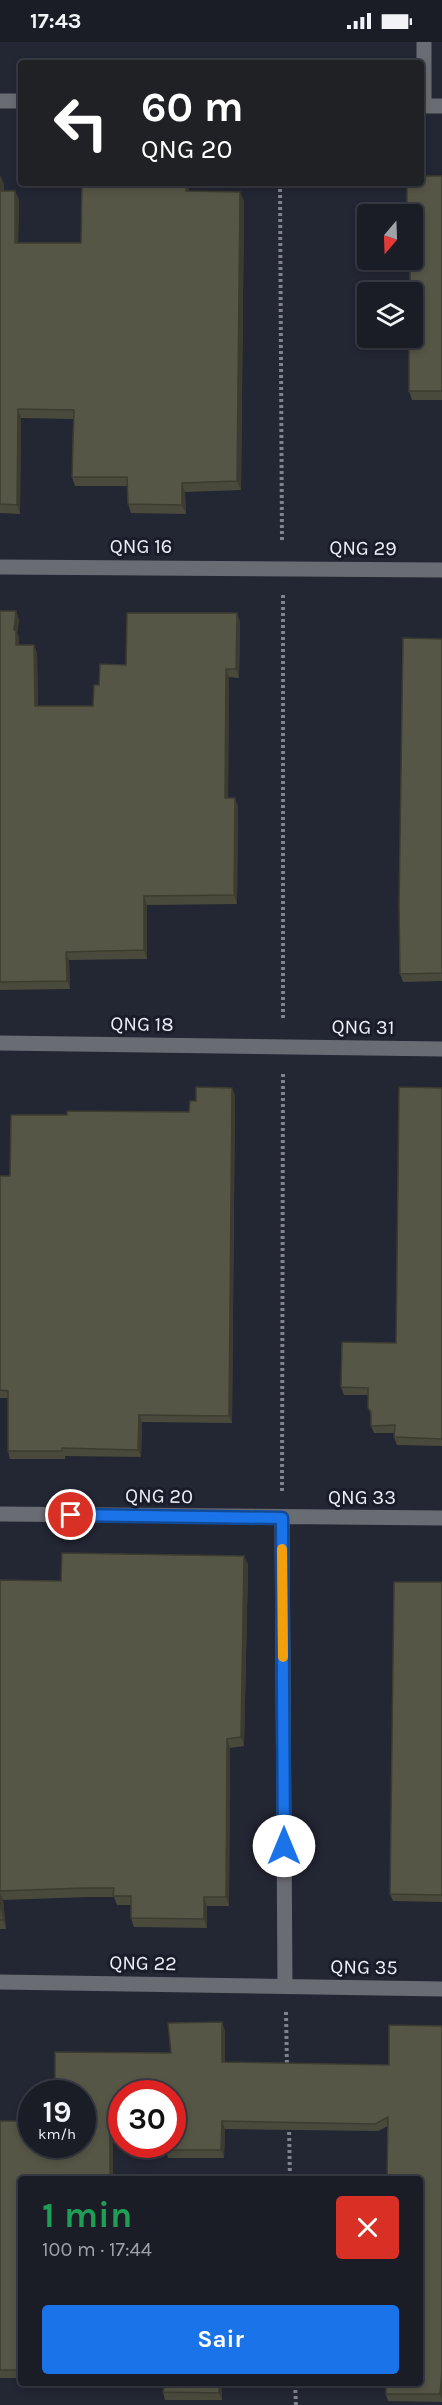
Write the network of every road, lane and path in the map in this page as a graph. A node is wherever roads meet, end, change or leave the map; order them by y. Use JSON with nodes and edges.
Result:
{"nodes":[{"id":1,"x":424,"y":42,"type":"edge"},
{"id":2,"x":424,"y":60,"type":"edge"},
{"id":3,"x":0,"y":101,"type":"edge"},
{"id":4,"x":18,"y":101,"type":"edge"},
{"id":5,"x":424,"y":106,"type":"edge"},
{"id":6,"x":442,"y":106,"type":"edge"},
{"id":7,"x":280,"y":186,"type":"edge"},
{"id":8,"x":0,"y":567,"type":"edge"},
{"id":9,"x":283,"y":568,"type":"junction"},
{"id":10,"x":442,"y":570,"type":"edge"},
{"id":11,"x":0,"y":1043,"type":"edge"},
{"id":12,"x":283,"y":1047,"type":"junction"},
{"id":13,"x":442,"y":1049,"type":"edge"},
{"id":14,"x":0,"y":1515,"type":"edge"},
{"id":15,"x":282,"y":1518,"type":"junction"},
{"id":16,"x":442,"y":1518,"type":"edge"},
{"id":17,"x":0,"y":1983,"type":"edge"},
{"id":18,"x":285,"y":1986,"type":"junction"},
{"id":19,"x":442,"y":1989,"type":"edge"},
{"id":20,"x":288,"y":2077,"type":"edge"},
{"id":21,"x":289,"y":2123,"type":"edge"},
{"id":22,"x":290,"y":2176,"type":"edge"},
{"id":23,"x":295,"y":2386,"type":"edge"},
{"id":24,"x":296,"y":2405,"type":"edge"}],
"edges":[{"from":1,"to":2,"type":"street"},
{"from":3,"to":4,"type":"street"},
{"from":5,"to":6,"type":"street"},
{"from":7,"to":9,"type":"path"},
{"from":8,"to":9,"type":"street","name":"QNG 16"},
{"from":9,"to":10,"type":"street","name":"QNG 29"},
{"from":9,"to":12,"type":"path"},
{"from":11,"to":12,"type":"street","name":"QNG 18"},
{"from":12,"to":13,"type":"street","name":"QNG 31"},
{"from":12,"to":15,"type":"path"},
{"from":14,"to":15,"type":"street","name":"QNG 20"},
{"from":15,"to":16,"type":"street","name":"QNG 33"},
{"from":15,"to":18,"type":"street"},
{"from":17,"to":18,"type":"street","name":"QNG 22"},
{"from":18,"to":19,"type":"street","name":"QNG 35"},
{"from":18,"to":20,"type":"path"},
{"from":21,"to":22,"type":"path"},
{"from":23,"to":24,"type":"path"}]}
